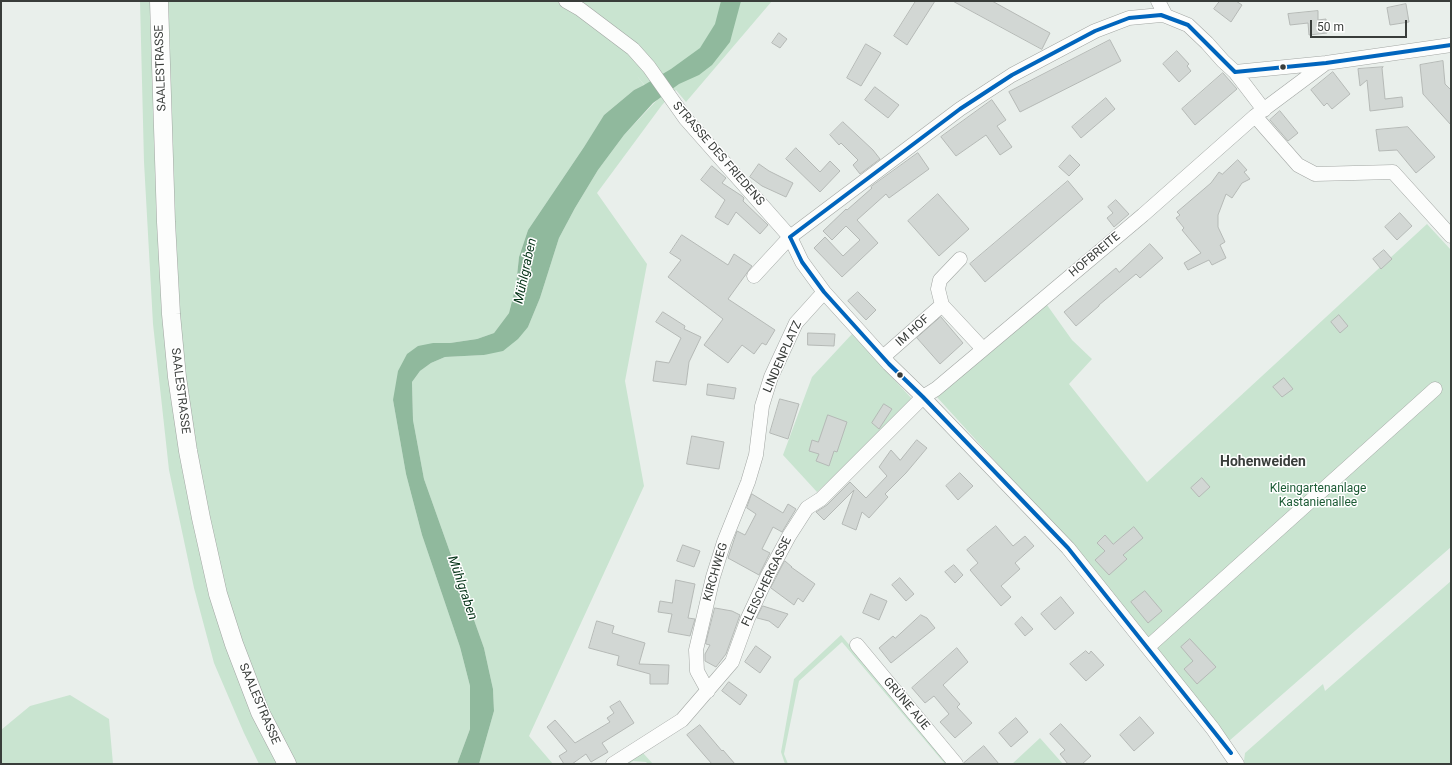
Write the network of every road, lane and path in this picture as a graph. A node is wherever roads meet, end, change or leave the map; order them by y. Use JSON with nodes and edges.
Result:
{"nodes":[{"id":1,"x":159,"y":1,"type":"edge"},
{"id":2,"x":566,"y":1,"type":"edge"},
{"id":3,"x":1158,"y":1,"type":"edge"},
{"id":4,"x":1166,"y":16,"type":"junction"},
{"id":5,"x":1451,"y":45,"type":"edge"},
{"id":6,"x":1326,"y":63,"type":"junction"},
{"id":7,"x":1235,"y":72,"type":"junction"},
{"id":8,"x":1259,"y":113,"type":"junction"},
{"id":9,"x":1451,"y":236,"type":"edge"},
{"id":10,"x":790,"y":237,"type":"junction"},
{"id":11,"x":960,"y":260,"type":"dead end"},
{"id":12,"x":754,"y":276,"type":"dead end"},
{"id":13,"x":824,"y":292,"type":"junction"},
{"id":14,"x":942,"y":305,"type":"junction"},
{"id":15,"x":983,"y":349,"type":"junction"},
{"id":16,"x":883,"y":358,"type":"junction"},
{"id":17,"x":1435,"y":389,"type":"dead end"},
{"id":18,"x":924,"y":397,"type":"junction"},
{"id":19,"x":756,"y":455,"type":"joint"},
{"id":20,"x":857,"y":645,"type":"dead end"},
{"id":21,"x":1148,"y":647,"type":"junction"},
{"id":22,"x":708,"y":691,"type":"junction"},
{"id":23,"x":1234,"y":758,"type":"edge"},
{"id":24,"x":286,"y":764,"type":"edge"},
{"id":25,"x":614,"y":764,"type":"edge"},
{"id":26,"x":956,"y":764,"type":"edge"}],
"edges":[{"from":1,"to":24,"type":"street","name":"SAALESTRASSE"},
{"from":2,"to":10,"type":"street","name":"STRASSE DES FRIEDENS"},
{"from":3,"to":4,"type":"street"},
{"from":4,"to":7,"type":"street"},
{"from":4,"to":10,"type":"street"},
{"from":5,"to":6,"type":"street"},
{"from":6,"to":7,"type":"street"},
{"from":6,"to":8,"type":"street"},
{"from":7,"to":8,"type":"street"},
{"from":8,"to":9,"type":"street"},
{"from":8,"to":15,"type":"street","name":"HOFBREITE"},
{"from":10,"to":12,"type":"street"},
{"from":10,"to":13,"type":"street","name":"STRASSE DES FRIEDENS"},
{"from":11,"to":14,"type":"street"},
{"from":13,"to":16,"type":"street","name":"STRASSE DES FRIEDENS"},
{"from":13,"to":19,"type":"street","name":"LINDENPLATZ"},
{"from":14,"to":15,"type":"street"},
{"from":14,"to":16,"type":"street","name":"IM HOF"},
{"from":15,"to":18,"type":"street","name":"HOFBREITE"},
{"from":16,"to":18,"type":"street","name":"STRASSE DES FRIEDENS"},
{"from":17,"to":21,"type":"street"},
{"from":18,"to":21,"type":"street","name":"STRASSE DES FRIEDENS"},
{"from":18,"to":22,"type":"street","name":"FLEISCHERGASSE"},
{"from":19,"to":22,"type":"street","name":"KIRCHWEG"},
{"from":20,"to":26,"type":"street","name":"GRÜNE AUE"},
{"from":21,"to":23,"type":"street","name":"STRASSE DES FRIEDENS"},
{"from":22,"to":25,"type":"street","name":"FLEISCHERGASSE"}]}
